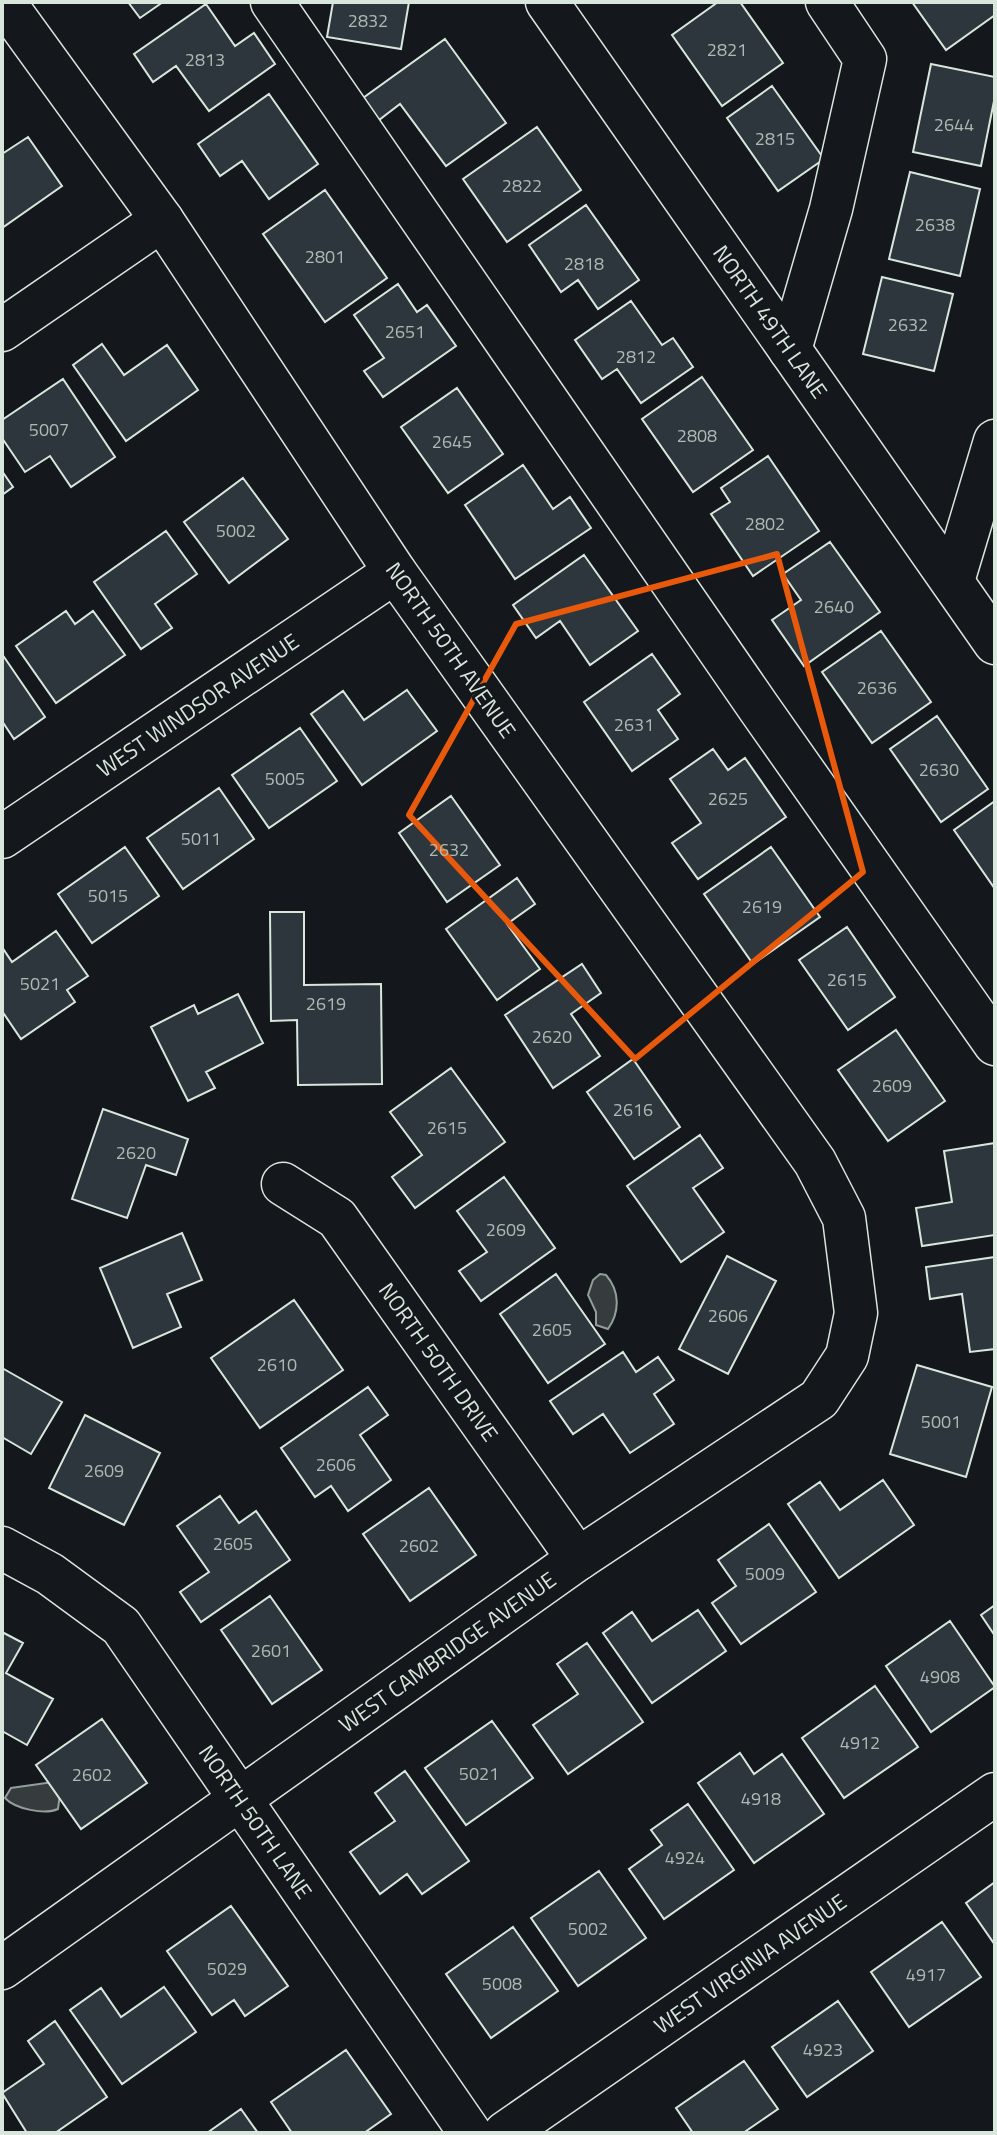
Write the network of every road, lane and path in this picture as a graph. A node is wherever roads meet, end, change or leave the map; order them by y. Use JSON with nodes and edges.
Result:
{"nodes":[{"id":1,"x":4,"y":2,"type":"edge"},
{"id":2,"x":272,"y":2,"type":"edge"},
{"id":3,"x":547,"y":2,"type":"edge"},
{"id":4,"x":827,"y":2,"type":"edge"},
{"id":5,"x":162,"y":220,"type":"junction"},
{"id":6,"x":2,"y":330,"type":"edge"},
{"id":7,"x":790,"y":350,"type":"junction"},
{"id":8,"x":995,"y":441,"type":"edge"},
{"id":9,"x":395,"y":572,"type":"junction"},
{"id":10,"x":953,"y":581,"type":"junction"},
{"id":11,"x":995,"y":643,"type":"edge"},
{"id":12,"x":2,"y":837,"type":"edge"},
{"id":13,"x":995,"y":1044,"type":"edge"},
{"id":14,"x":283,"y":1184,"type":"dead end"},
{"id":15,"x":856,"y":1313,"type":"joint"},
{"id":16,"x":2,"y":1548,"type":"edge"},
{"id":17,"x":578,"y":1559,"type":"junction"},
{"id":18,"x":995,"y":1794,"type":"edge"},
{"id":19,"x":241,"y":1795,"type":"junction"},
{"id":20,"x":2,"y":1968,"type":"edge"},
{"id":21,"x":470,"y":2133,"type":"edge"},
{"id":22,"x":505,"y":2133,"type":"edge"}],
"edges":[{"from":1,"to":5,"type":"street","name":"NORTH 50TH AVENUE"},
{"from":2,"to":13,"type":"street"},
{"from":3,"to":7,"type":"street","name":"NORTH 49TH LANE"},
{"from":4,"to":7,"type":"street"},
{"from":5,"to":6,"type":"street"},
{"from":5,"to":9,"type":"street","name":"NORTH 50TH AVENUE"},
{"from":7,"to":10,"type":"street","name":"NORTH 49TH LANE"},
{"from":8,"to":10,"type":"street"},
{"from":9,"to":12,"type":"street","name":"WEST WINDSOR AVENUE"},
{"from":9,"to":15,"type":"street","name":"NORTH 50TH AVENUE"},
{"from":10,"to":11,"type":"street","name":"NORTH 49TH LANE"},
{"from":14,"to":17,"type":"street","name":"NORTH 50TH DRIVE"},
{"from":15,"to":17,"type":"street","name":"WEST CAMBRIDGE AVENUE"},
{"from":16,"to":19,"type":"street","name":"NORTH 50TH LANE"},
{"from":17,"to":19,"type":"street","name":"WEST CAMBRIDGE AVENUE"},
{"from":18,"to":22,"type":"street","name":"WEST VIRGINIA AVENUE"},
{"from":19,"to":20,"type":"street","name":"WEST CAMBRIDGE AVENUE"},
{"from":19,"to":21,"type":"street","name":"NORTH 50TH LANE"}]}
